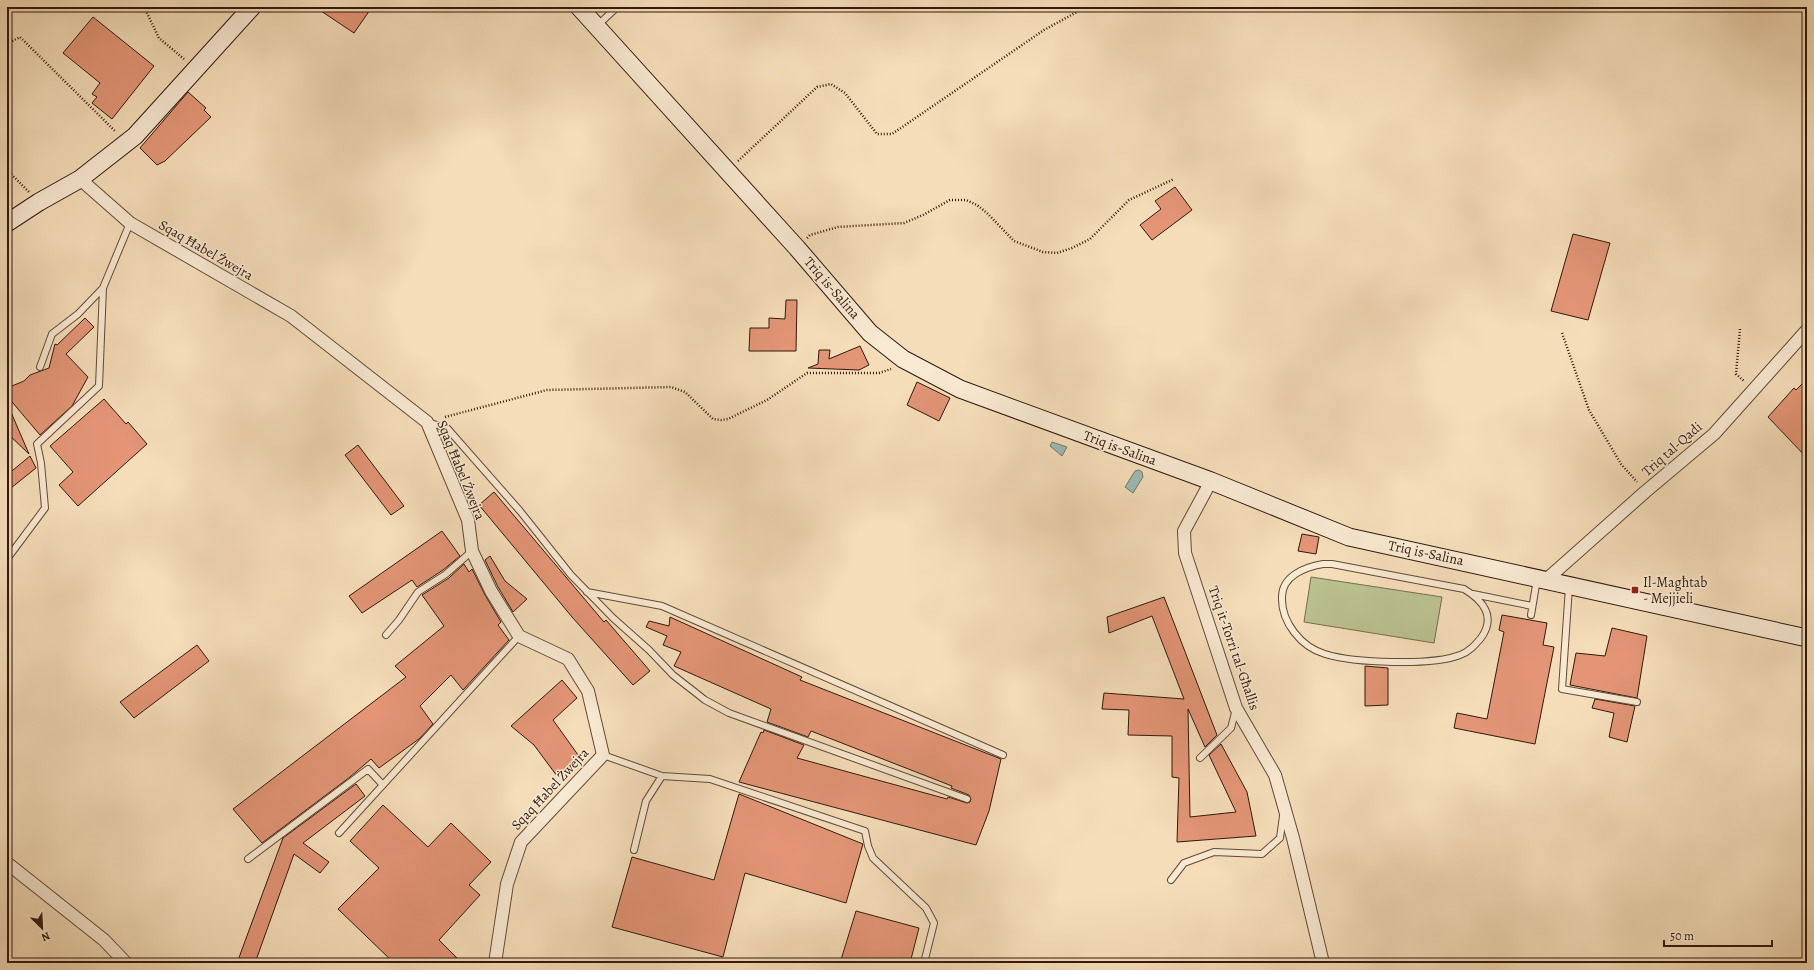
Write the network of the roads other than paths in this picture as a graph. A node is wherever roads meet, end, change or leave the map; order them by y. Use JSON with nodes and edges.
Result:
{"nodes":[{"id":1,"x":252,"y":7,"type":"edge"},
{"id":2,"x":579,"y":7,"type":"edge"},
{"id":3,"x":617,"y":7,"type":"edge"},
{"id":4,"x":596,"y":27,"type":"junction"},
{"id":5,"x":80,"y":179,"type":"junction"},
{"id":6,"x":7,"y":223,"type":"edge"},
{"id":7,"x":130,"y":223,"type":"junction"},
{"id":8,"x":103,"y":288,"type":"junction"},
{"id":9,"x":1807,"y":330,"type":"edge"},
{"id":10,"x":40,"y":367,"type":"dead end"},
{"id":11,"x":427,"y":422,"type":"junction"},
{"id":12,"x":1211,"y":481,"type":"junction"},
{"id":13,"x":472,"y":551,"type":"junction"},
{"id":14,"x":7,"y":559,"type":"edge"},
{"id":15,"x":1542,"y":579,"type":"junction"},
{"id":16,"x":1569,"y":585,"type":"junction"},
{"id":17,"x":587,"y":592,"type":"junction"},
{"id":18,"x":1472,"y":594,"type":"junction"},
{"id":19,"x":1532,"y":606,"type":"junction"},
{"id":20,"x":1531,"y":614,"type":"dead end"},
{"id":21,"x":386,"y":635,"type":"dead end"},
{"id":22,"x":519,"y":636,"type":"junction"},
{"id":23,"x":1807,"y":638,"type":"edge"},
{"id":24,"x":1637,"y":702,"type":"dead end"},
{"id":25,"x":1236,"y":708,"type":"junction"},
{"id":26,"x":602,"y":755,"type":"junction"},
{"id":27,"x":1003,"y":755,"type":"dead end"},
{"id":28,"x":1200,"y":758,"type":"dead end"},
{"id":29,"x":662,"y":776,"type":"junction"},
{"id":30,"x":383,"y":785,"type":"junction"},
{"id":31,"x":967,"y":799,"type":"dead end"},
{"id":32,"x":1284,"y":808,"type":"junction"},
{"id":33,"x":339,"y":832,"type":"dead end"},
{"id":34,"x":634,"y":850,"type":"dead end"},
{"id":35,"x":248,"y":859,"type":"dead end"},
{"id":36,"x":7,"y":863,"type":"edge"},
{"id":37,"x":1171,"y":880,"type":"dead end"},
{"id":38,"x":126,"y":963,"type":"edge"},
{"id":39,"x":495,"y":963,"type":"edge"},
{"id":40,"x":924,"y":963,"type":"edge"},
{"id":41,"x":1323,"y":963,"type":"edge"}],
"edges":[{"from":1,"to":5,"type":"main road"},
{"from":2,"to":4,"type":"main road","name":"Triq is-Salina"},
{"from":3,"to":4,"type":"lane"},
{"from":4,"to":12,"type":"main road","name":"Triq is-Salina"},
{"from":5,"to":6,"type":"main road"},
{"from":5,"to":7,"type":"street","name":"Sqaq Ħabel Żwejra"},
{"from":7,"to":8,"type":"lane"},
{"from":7,"to":11,"type":"street","name":"Sqaq Ħabel Żwejra"},
{"from":8,"to":10,"type":"lane"},
{"from":8,"to":14,"type":"lane"},
{"from":9,"to":15,"type":"street","name":"Triq tal-Qadi"},
{"from":11,"to":13,"type":"street","name":"Sqaq Ħabel Żwejra"},
{"from":11,"to":17,"type":"lane"},
{"from":12,"to":15,"type":"main road","name":"Triq is-Salina"},
{"from":12,"to":25,"type":"street","name":"Triq it-Torri tal-Għallis"},
{"from":13,"to":21,"type":"lane"},
{"from":13,"to":22,"type":"street","name":"Sqaq Ħabel Żwejra"},
{"from":15,"to":16,"type":"main road","name":"Triq is-Salina"},
{"from":15,"to":19,"type":"lane"},
{"from":16,"to":23,"type":"main road","name":"Triq is-Salina"},
{"from":16,"to":24,"type":"lane"},
{"from":17,"to":27,"type":"lane"},
{"from":17,"to":31,"type":"lane"},
{"from":18,"to":18,"type":"lane"},
{"from":18,"to":19,"type":"lane"},
{"from":19,"to":20,"type":"lane"},
{"from":22,"to":26,"type":"street","name":"Sqaq Ħabel Żwejra"},
{"from":22,"to":30,"type":"lane"},
{"from":25,"to":28,"type":"lane"},
{"from":25,"to":32,"type":"street","name":"Triq it-Torri tal-Għallis"},
{"from":26,"to":29,"type":"lane"},
{"from":26,"to":39,"type":"street","name":"Sqaq Ħabel Żwejra"},
{"from":29,"to":34,"type":"lane"},
{"from":29,"to":40,"type":"lane"},
{"from":30,"to":33,"type":"lane"},
{"from":30,"to":35,"type":"lane"},
{"from":32,"to":37,"type":"lane"},
{"from":32,"to":41,"type":"street","name":"Triq it-Torri tal-Għallis"},
{"from":36,"to":38,"type":"street"}]}
